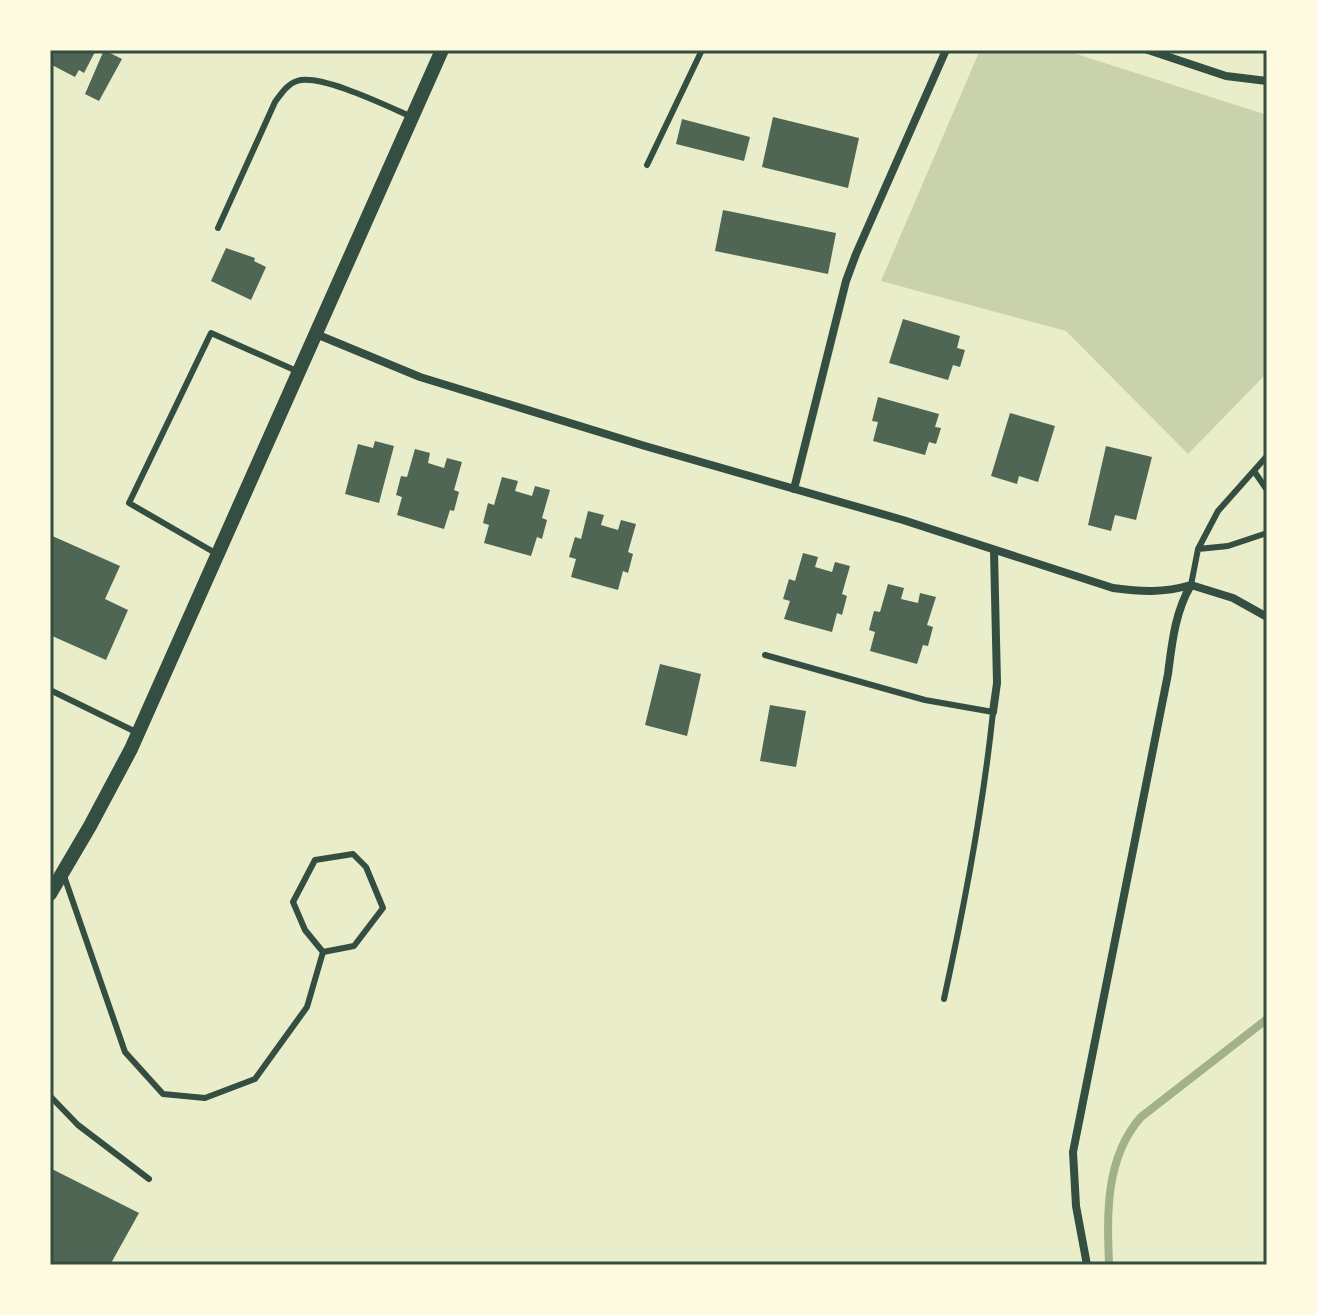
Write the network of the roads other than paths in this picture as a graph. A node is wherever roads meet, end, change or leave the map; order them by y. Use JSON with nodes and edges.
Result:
{"nodes":[{"id":1,"x":442,"y":50,"type":"edge"},
{"id":2,"x":702,"y":50,"type":"edge"},
{"id":3,"x":946,"y":50,"type":"edge"},
{"id":4,"x":1148,"y":50,"type":"edge"},
{"id":5,"x":1267,"y":81,"type":"edge"},
{"id":6,"x":412,"y":117,"type":"junction"},
{"id":7,"x":647,"y":165,"type":"dead end"},
{"id":8,"x":218,"y":228,"type":"dead end"},
{"id":9,"x":316,"y":334,"type":"junction"},
{"id":10,"x":299,"y":372,"type":"junction"},
{"id":11,"x":1267,"y":456,"type":"edge"},
{"id":12,"x":1254,"y":471,"type":"junction"},
{"id":13,"x":794,"y":489,"type":"junction"},
{"id":14,"x":1267,"y":490,"type":"edge"},
{"id":15,"x":1267,"y":533,"type":"edge"},
{"id":16,"x":1198,"y":549,"type":"junction"},
{"id":17,"x":994,"y":551,"type":"junction"},
{"id":18,"x":217,"y":554,"type":"junction"},
{"id":19,"x":1191,"y":585,"type":"junction"},
{"id":20,"x":1267,"y":617,"type":"edge"},
{"id":21,"x":765,"y":655,"type":"dead end"},
{"id":22,"x":50,"y":690,"type":"edge"},
{"id":23,"x":993,"y":712,"type":"junction"},
{"id":24,"x":138,"y":733,"type":"junction"},
{"id":25,"x":63,"y":873,"type":"junction"},
{"id":26,"x":50,"y":894,"type":"edge"},
{"id":27,"x":323,"y":952,"type":"junction"},
{"id":28,"x":944,"y":999,"type":"dead end"},
{"id":29,"x":50,"y":1096,"type":"edge"},
{"id":30,"x":149,"y":1179,"type":"dead end"},
{"id":31,"x":1087,"y":1265,"type":"edge"}],
"edges":[{"from":1,"to":6,"type":"street"},
{"from":2,"to":7,"type":"lane"},
{"from":3,"to":13,"type":"street"},
{"from":4,"to":5,"type":"street"},
{"from":6,"to":8,"type":"lane"},
{"from":6,"to":9,"type":"street"},
{"from":9,"to":10,"type":"street"},
{"from":9,"to":13,"type":"street"},
{"from":10,"to":18,"type":"street"},
{"from":10,"to":18,"type":"lane"},
{"from":11,"to":12,"type":"lane"},
{"from":12,"to":14,"type":"lane"},
{"from":12,"to":16,"type":"lane"},
{"from":13,"to":17,"type":"street"},
{"from":15,"to":16,"type":"lane"},
{"from":16,"to":19,"type":"lane"},
{"from":17,"to":19,"type":"street"},
{"from":17,"to":23,"type":"street"},
{"from":18,"to":24,"type":"street"},
{"from":19,"to":20,"type":"street"},
{"from":19,"to":31,"type":"street"},
{"from":21,"to":23,"type":"lane"},
{"from":22,"to":24,"type":"lane"},
{"from":23,"to":28,"type":"lane"},
{"from":24,"to":25,"type":"street"},
{"from":25,"to":26,"type":"street"},
{"from":25,"to":27,"type":"lane"},
{"from":27,"to":27,"type":"lane"},
{"from":29,"to":30,"type":"lane"}]}
